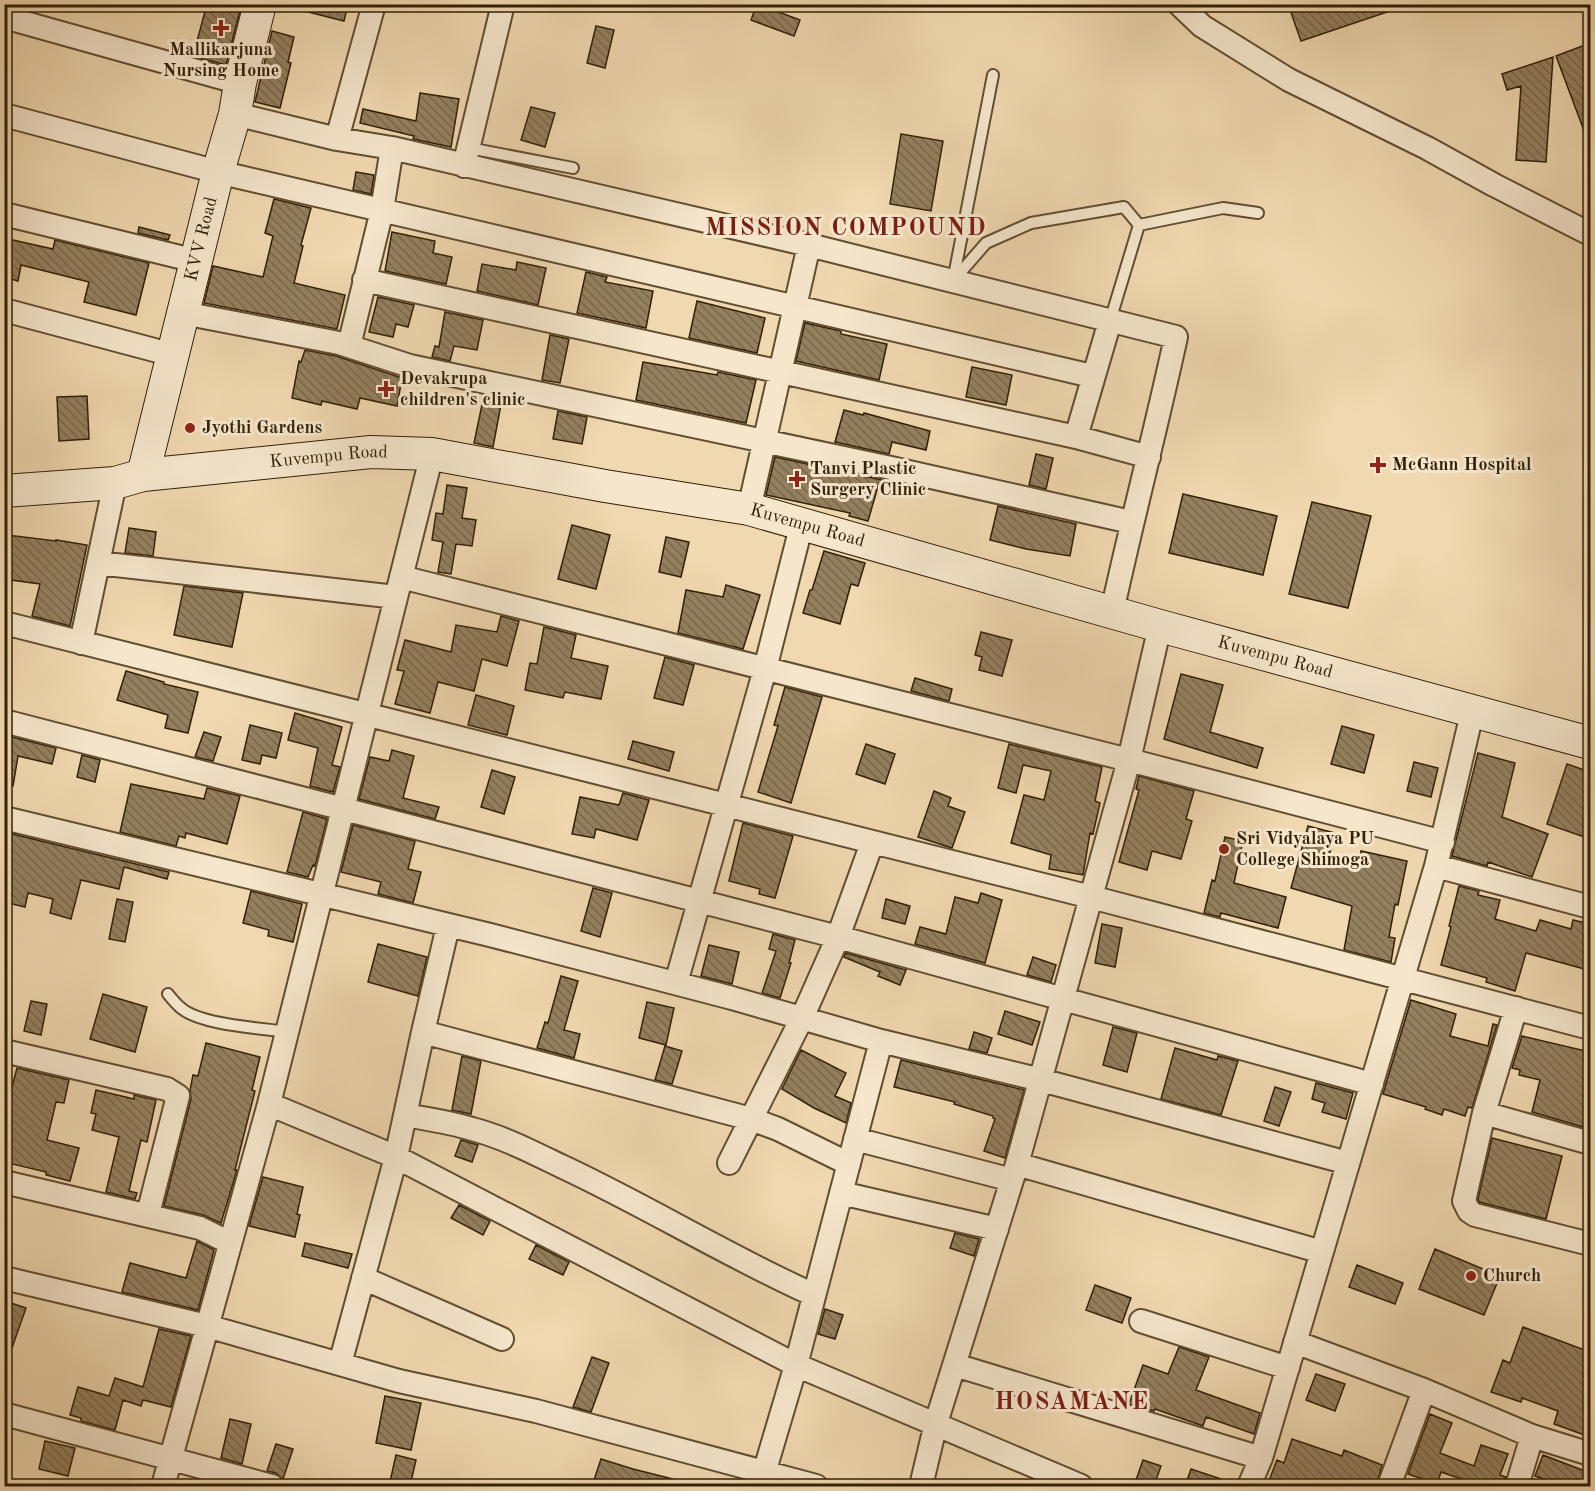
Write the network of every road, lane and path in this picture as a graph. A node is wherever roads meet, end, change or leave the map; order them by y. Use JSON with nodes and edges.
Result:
{"nodes":[{"id":1,"x":260,"y":4,"type":"edge"},
{"id":2,"x":374,"y":4,"type":"edge"},
{"id":3,"x":503,"y":4,"type":"edge"},
{"id":4,"x":1179,"y":4,"type":"edge"},
{"id":5,"x":4,"y":17,"type":"edge"},
{"id":6,"x":993,"y":75,"type":"dead end"},
{"id":7,"x":240,"y":83,"type":"junction"},
{"id":8,"x":235,"y":114,"type":"junction"},
{"id":9,"x":4,"y":115,"type":"edge"},
{"id":10,"x":337,"y":139,"type":"junction"},
{"id":11,"x":392,"y":148,"type":"junction"},
{"id":12,"x":466,"y":157,"type":"junction"},
{"id":13,"x":573,"y":168,"type":"dead end"},
{"id":14,"x":218,"y":172,"type":"junction"},
{"id":15,"x":382,"y":210,"type":"junction"},
{"id":16,"x":1258,"y":213,"type":"dead end"},
{"id":17,"x":4,"y":214,"type":"edge"},
{"id":18,"x":1139,"y":225,"type":"junction"},
{"id":19,"x":1590,"y":234,"type":"edge"},
{"id":20,"x":809,"y":245,"type":"junction"},
{"id":21,"x":196,"y":261,"type":"junction"},
{"id":22,"x":364,"y":280,"type":"junction"},
{"id":23,"x":953,"y":281,"type":"junction"},
{"id":24,"x":795,"y":305,"type":"junction"},
{"id":25,"x":4,"y":310,"type":"edge"},
{"id":26,"x":183,"y":313,"type":"junction"},
{"id":27,"x":1110,"y":321,"type":"junction"},
{"id":28,"x":349,"y":346,"type":"junction"},
{"id":29,"x":173,"y":355,"type":"junction"},
{"id":30,"x":781,"y":372,"type":"junction"},
{"id":31,"x":1092,"y":376,"type":"junction"},
{"id":32,"x":1076,"y":437,"type":"junction"},
{"id":33,"x":764,"y":441,"type":"junction"},
{"id":34,"x":432,"y":454,"type":"junction"},
{"id":35,"x":1149,"y":457,"type":"junction"},
{"id":36,"x":129,"y":479,"type":"junction"},
{"id":37,"x":4,"y":491,"type":"edge"},
{"id":38,"x":749,"y":509,"type":"junction"},
{"id":39,"x":1131,"y":522,"type":"junction"},
{"id":40,"x":802,"y":523,"type":"junction"},
{"id":41,"x":98,"y":563,"type":"junction"},
{"id":42,"x":399,"y":587,"type":"junction"},
{"id":43,"x":1112,"y":612,"type":"junction"},
{"id":44,"x":4,"y":623,"type":"edge"},
{"id":45,"x":1160,"y":627,"type":"junction"},
{"id":46,"x":81,"y":643,"type":"junction"},
{"id":47,"x":765,"y":669,"type":"junction"},
{"id":48,"x":1473,"y":710,"type":"junction"},
{"id":49,"x":366,"y":716,"type":"junction"},
{"id":50,"x":4,"y":721,"type":"edge"},
{"id":51,"x":1590,"y":743,"type":"edge"},
{"id":52,"x":1129,"y":760,"type":"junction"},
{"id":53,"x":726,"y":806,"type":"junction"},
{"id":54,"x":343,"y":810,"type":"junction"},
{"id":55,"x":4,"y":818,"type":"edge"},
{"id":56,"x":1443,"y":842,"type":"junction"},
{"id":57,"x":872,"y":843,"type":"junction"},
{"id":58,"x":1436,"y":866,"type":"junction"},
{"id":59,"x":322,"y":894,"type":"junction"},
{"id":60,"x":1091,"y":897,"type":"junction"},
{"id":61,"x":699,"y":902,"type":"junction"},
{"id":62,"x":1590,"y":907,"type":"edge"},
{"id":63,"x":448,"y":926,"type":"junction"},
{"id":64,"x":838,"y":937,"type":"junction"},
{"id":65,"x":1403,"y":978,"type":"junction"},
{"id":66,"x":676,"y":983,"type":"junction"},
{"id":67,"x":168,"y":994,"type":"dead end"},
{"id":68,"x":1063,"y":998,"type":"junction"},
{"id":69,"x":1516,"y":1008,"type":"junction"},
{"id":70,"x":802,"y":1018,"type":"junction"},
{"id":71,"x":1590,"y":1028,"type":"edge"},
{"id":72,"x":287,"y":1032,"type":"junction"},
{"id":73,"x":423,"y":1032,"type":"junction"},
{"id":74,"x":881,"y":1041,"type":"junction"},
{"id":75,"x":4,"y":1052,"type":"edge"},
{"id":76,"x":1041,"y":1080,"type":"junction"},
{"id":77,"x":1372,"y":1084,"type":"junction"},
{"id":78,"x":269,"y":1104,"type":"junction"},
{"id":79,"x":1484,"y":1113,"type":"junction"},
{"id":80,"x":405,"y":1115,"type":"junction"},
{"id":81,"x":751,"y":1119,"type":"junction"},
{"id":82,"x":855,"y":1139,"type":"junction"},
{"id":83,"x":1590,"y":1143,"type":"edge"},
{"id":84,"x":396,"y":1157,"type":"junction"},
{"id":85,"x":1348,"y":1162,"type":"junction"},
{"id":86,"x":729,"y":1163,"type":"dead end"},
{"id":87,"x":849,"y":1164,"type":"junction"},
{"id":88,"x":1015,"y":1172,"type":"junction"},
{"id":89,"x":4,"y":1182,"type":"edge"},
{"id":90,"x":841,"y":1193,"type":"junction"},
{"id":91,"x":148,"y":1215,"type":"junction"},
{"id":92,"x":997,"y":1229,"type":"junction"},
{"id":93,"x":230,"y":1243,"type":"junction"},
{"id":94,"x":1590,"y":1244,"type":"edge"},
{"id":95,"x":1322,"y":1252,"type":"junction"},
{"id":96,"x":4,"y":1278,"type":"edge"},
{"id":97,"x":363,"y":1278,"type":"junction"},
{"id":98,"x":814,"y":1295,"type":"junction"},
{"id":99,"x":1141,"y":1321,"type":"dead end"},
{"id":100,"x":207,"y":1326,"type":"junction"},
{"id":101,"x":502,"y":1339,"type":"dead end"},
{"id":102,"x":1295,"y":1342,"type":"junction"},
{"id":103,"x":340,"y":1364,"type":"junction"},
{"id":104,"x":796,"y":1365,"type":"junction"},
{"id":105,"x":955,"y":1365,"type":"junction"},
{"id":106,"x":1288,"y":1368,"type":"junction"},
{"id":107,"x":1424,"y":1390,"type":"junction"},
{"id":108,"x":4,"y":1414,"type":"edge"},
{"id":109,"x":936,"y":1424,"type":"junction"},
{"id":110,"x":1532,"y":1436,"type":"junction"},
{"id":111,"x":1590,"y":1454,"type":"edge"},
{"id":112,"x":1261,"y":1458,"type":"junction"},
{"id":113,"x":170,"y":1460,"type":"junction"},
{"id":114,"x":764,"y":1473,"type":"junction"},
{"id":115,"x":163,"y":1486,"type":"edge"},
{"id":116,"x":272,"y":1486,"type":"edge"},
{"id":117,"x":816,"y":1486,"type":"edge"},
{"id":118,"x":921,"y":1486,"type":"edge"},
{"id":119,"x":1081,"y":1486,"type":"edge"},
{"id":120,"x":1249,"y":1486,"type":"edge"},
{"id":121,"x":1389,"y":1486,"type":"edge"},
{"id":122,"x":1517,"y":1486,"type":"edge"}],
"edges":[{"from":1,"to":7,"type":"main road","name":"KVV Road"},
{"from":2,"to":10,"type":"street"},
{"from":3,"to":12,"type":"street"},
{"from":4,"to":19,"type":"street"},
{"from":5,"to":7,"type":"street"},
{"from":6,"to":23,"type":"lane"},
{"from":7,"to":8,"type":"main road","name":"KVV Road"},
{"from":8,"to":10,"type":"street"},
{"from":8,"to":14,"type":"main road","name":"KVV Road"},
{"from":9,"to":14,"type":"street"},
{"from":10,"to":11,"type":"street"},
{"from":11,"to":12,"type":"street"},
{"from":11,"to":15,"type":"street"},
{"from":12,"to":13,"type":"lane"},
{"from":12,"to":20,"type":"street"},
{"from":14,"to":15,"type":"street"},
{"from":14,"to":21,"type":"main road","name":"KVV Road"},
{"from":15,"to":22,"type":"street"},
{"from":15,"to":24,"type":"street"},
{"from":16,"to":18,"type":"lane"},
{"from":17,"to":21,"type":"street"},
{"from":18,"to":23,"type":"lane"},
{"from":18,"to":27,"type":"lane"},
{"from":20,"to":23,"type":"street"},
{"from":20,"to":24,"type":"street"},
{"from":21,"to":26,"type":"main road","name":"KVV Road"},
{"from":22,"to":28,"type":"street"},
{"from":22,"to":30,"type":"street"},
{"from":23,"to":27,"type":"street"},
{"from":24,"to":30,"type":"street"},
{"from":24,"to":31,"type":"street"},
{"from":25,"to":29,"type":"street"},
{"from":26,"to":28,"type":"street"},
{"from":26,"to":29,"type":"main road","name":"KVV Road"},
{"from":27,"to":31,"type":"street"},
{"from":27,"to":35,"type":"street"},
{"from":28,"to":33,"type":"street"},
{"from":29,"to":36,"type":"main road","name":"KVV Road"},
{"from":30,"to":32,"type":"street"},
{"from":30,"to":33,"type":"street"},
{"from":31,"to":32,"type":"street"},
{"from":32,"to":35,"type":"street"},
{"from":33,"to":38,"type":"street"},
{"from":33,"to":39,"type":"street"},
{"from":34,"to":36,"type":"main road","name":"Kuvempu Road"},
{"from":34,"to":38,"type":"main road","name":"Kuvempu Road"},
{"from":34,"to":42,"type":"street"},
{"from":35,"to":39,"type":"street"},
{"from":36,"to":37,"type":"main road","name":"Kuvempu Road"},
{"from":36,"to":41,"type":"street"},
{"from":38,"to":40,"type":"main road","name":"Kuvempu Road"},
{"from":39,"to":43,"type":"street"},
{"from":40,"to":43,"type":"main road","name":"Kuvempu Road"},
{"from":40,"to":47,"type":"street"},
{"from":41,"to":42,"type":"street"},
{"from":41,"to":46,"type":"street"},
{"from":42,"to":47,"type":"street"},
{"from":42,"to":49,"type":"street"},
{"from":43,"to":45,"type":"main road","name":"Kuvempu Road"},
{"from":44,"to":46,"type":"street"},
{"from":45,"to":48,"type":"main road","name":"Kuvempu Road"},
{"from":45,"to":52,"type":"street"},
{"from":46,"to":49,"type":"street"},
{"from":47,"to":52,"type":"street"},
{"from":47,"to":53,"type":"street"},
{"from":48,"to":51,"type":"main road","name":"Kuvempu Road"},
{"from":48,"to":56,"type":"street"},
{"from":49,"to":53,"type":"street"},
{"from":49,"to":54,"type":"street"},
{"from":50,"to":54,"type":"street"},
{"from":52,"to":56,"type":"street"},
{"from":52,"to":60,"type":"street"},
{"from":53,"to":57,"type":"street"},
{"from":53,"to":61,"type":"street"},
{"from":54,"to":59,"type":"street"},
{"from":54,"to":61,"type":"street"},
{"from":55,"to":59,"type":"street"},
{"from":56,"to":58,"type":"street"},
{"from":57,"to":60,"type":"street"},
{"from":57,"to":64,"type":"street"},
{"from":58,"to":62,"type":"street"},
{"from":58,"to":65,"type":"street"},
{"from":59,"to":63,"type":"street"},
{"from":59,"to":72,"type":"street"},
{"from":60,"to":65,"type":"street"},
{"from":60,"to":68,"type":"street"},
{"from":61,"to":64,"type":"street"},
{"from":61,"to":66,"type":"street"},
{"from":63,"to":66,"type":"street"},
{"from":63,"to":73,"type":"street"},
{"from":64,"to":68,"type":"street"},
{"from":64,"to":70,"type":"street"},
{"from":65,"to":69,"type":"street"},
{"from":65,"to":77,"type":"street"},
{"from":66,"to":70,"type":"street"},
{"from":67,"to":72,"type":"lane"},
{"from":68,"to":76,"type":"street"},
{"from":68,"to":77,"type":"street"},
{"from":69,"to":71,"type":"street"},
{"from":69,"to":79,"type":"street"},
{"from":70,"to":74,"type":"street"},
{"from":70,"to":81,"type":"street"},
{"from":72,"to":78,"type":"street"},
{"from":73,"to":80,"type":"street"},
{"from":73,"to":81,"type":"street"},
{"from":74,"to":76,"type":"street"},
{"from":74,"to":82,"type":"street"},
{"from":75,"to":91,"type":"street"},
{"from":76,"to":85,"type":"street"},
{"from":76,"to":88,"type":"street"},
{"from":77,"to":85,"type":"street"},
{"from":78,"to":84,"type":"street"},
{"from":78,"to":93,"type":"street"},
{"from":79,"to":83,"type":"street"},
{"from":79,"to":94,"type":"street"},
{"from":80,"to":84,"type":"street"},
{"from":80,"to":98,"type":"street"},
{"from":81,"to":86,"type":"street"},
{"from":81,"to":87,"type":"street"},
{"from":82,"to":87,"type":"street"},
{"from":82,"to":88,"type":"street"},
{"from":84,"to":97,"type":"street"},
{"from":84,"to":104,"type":"street"},
{"from":85,"to":95,"type":"street"},
{"from":87,"to":90,"type":"street"},
{"from":88,"to":92,"type":"street"},
{"from":88,"to":95,"type":"street"},
{"from":89,"to":91,"type":"street"},
{"from":90,"to":92,"type":"street"},
{"from":90,"to":98,"type":"street"},
{"from":91,"to":93,"type":"street"},
{"from":92,"to":105,"type":"street"},
{"from":93,"to":100,"type":"street"},
{"from":95,"to":102,"type":"street"},
{"from":96,"to":100,"type":"street"},
{"from":97,"to":101,"type":"street"},
{"from":97,"to":103,"type":"street"},
{"from":98,"to":104,"type":"street"},
{"from":99,"to":106,"type":"street"},
{"from":100,"to":103,"type":"street"},
{"from":100,"to":113,"type":"street"},
{"from":102,"to":106,"type":"street"},
{"from":102,"to":107,"type":"street"},
{"from":103,"to":114,"type":"street"},
{"from":104,"to":109,"type":"street"},
{"from":104,"to":114,"type":"street"},
{"from":105,"to":109,"type":"street"},
{"from":105,"to":112,"type":"street"},
{"from":106,"to":112,"type":"street"},
{"from":107,"to":110,"type":"street"},
{"from":107,"to":121,"type":"street"},
{"from":108,"to":113,"type":"street"},
{"from":109,"to":118,"type":"street"},
{"from":109,"to":119,"type":"street"},
{"from":110,"to":111,"type":"street"},
{"from":110,"to":122,"type":"street"},
{"from":112,"to":120,"type":"street"},
{"from":113,"to":115,"type":"street"},
{"from":113,"to":116,"type":"street"},
{"from":114,"to":117,"type":"street"}]}
